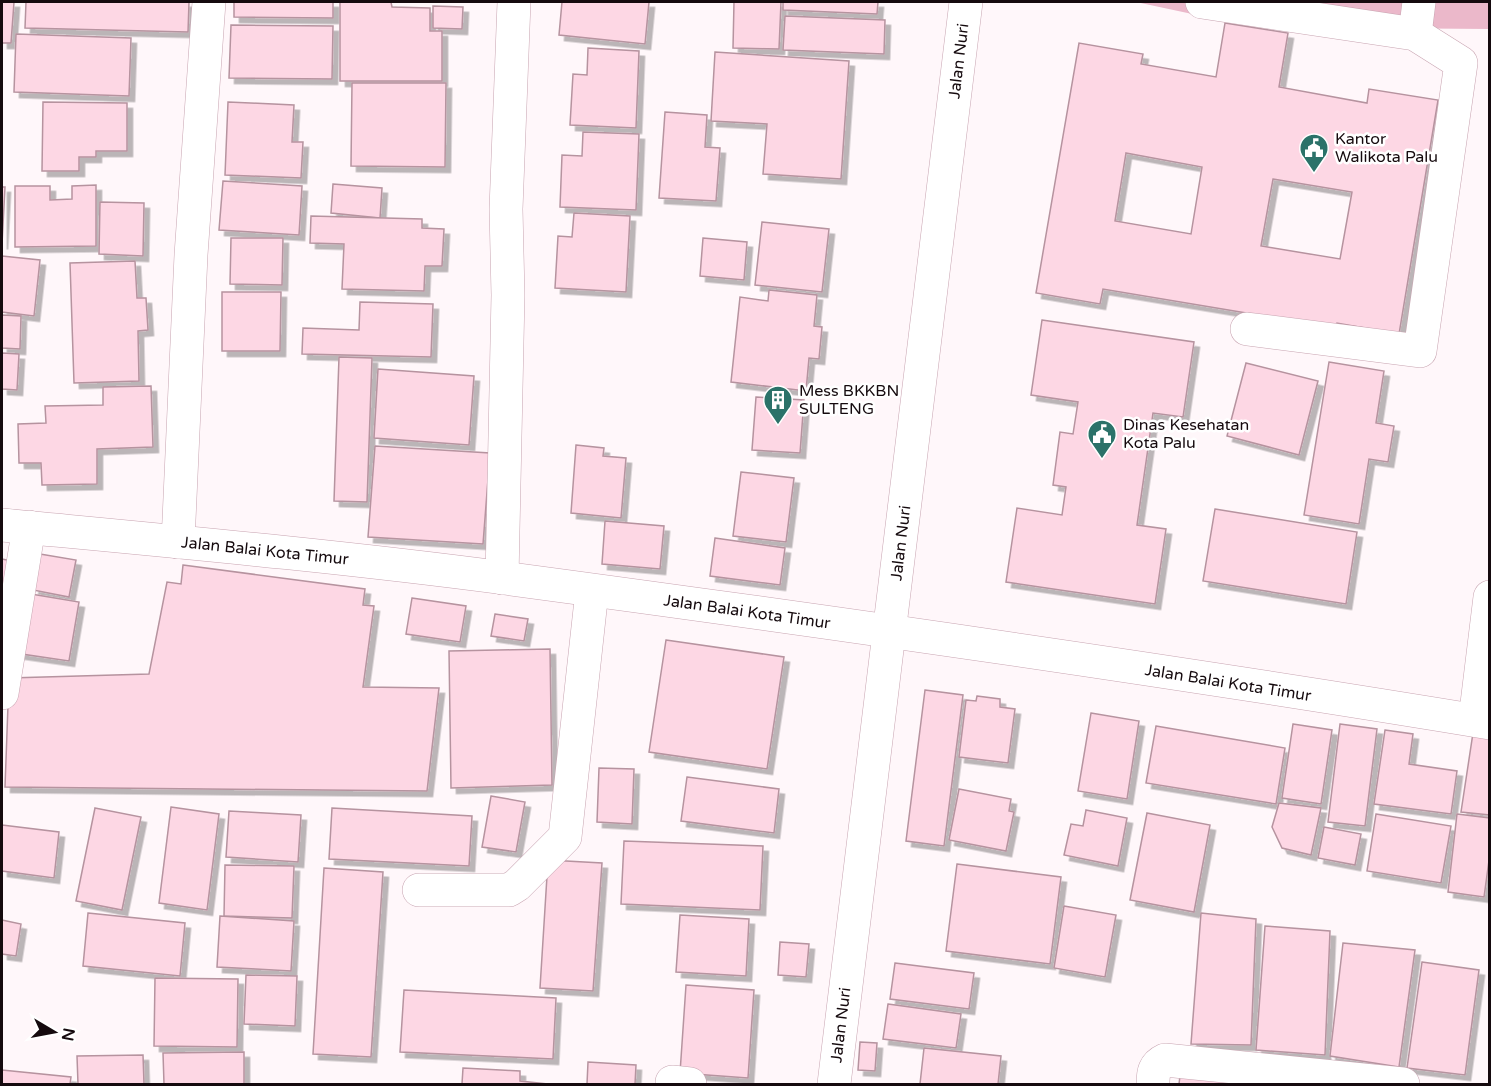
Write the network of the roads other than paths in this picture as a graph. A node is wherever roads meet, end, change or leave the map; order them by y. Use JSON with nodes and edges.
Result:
{"nodes":[{"id":1,"x":208,"y":2,"type":"edge"},
{"id":2,"x":514,"y":2,"type":"edge"},
{"id":3,"x":966,"y":2,"type":"edge"},
{"id":4,"x":1202,"y":2,"type":"edge"},
{"id":5,"x":1419,"y":2,"type":"edge"},
{"id":6,"x":1415,"y":34,"type":"junction"},
{"id":7,"x":1247,"y":329,"type":"dead end"},
{"id":8,"x":15,"y":526,"type":"edge"},
{"id":9,"x":178,"y":542,"type":"junction"},
{"id":10,"x":502,"y":578,"type":"junction"},
{"id":11,"x":592,"y":591,"type":"junction"},
{"id":12,"x":1490,"y":597,"type":"edge"},
{"id":13,"x":891,"y":631,"type":"junction"},
{"id":14,"x":2,"y":693,"type":"edge"},
{"id":15,"x":1482,"y":722,"type":"edge"},
{"id":16,"x":419,"y":890,"type":"dead end"},
{"id":17,"x":834,"y":1084,"type":"edge"},
{"id":18,"x":1153,"y":1084,"type":"edge"},
{"id":19,"x":1403,"y":1084,"type":"edge"}],
"edges":[{"from":1,"to":9,"type":"street"},
{"from":2,"to":10,"type":"street"},
{"from":3,"to":13,"type":"street","name":"Jalan Nuri"},
{"from":4,"to":6,"type":"street"},
{"from":5,"to":6,"type":"street"},
{"from":6,"to":7,"type":"street"},
{"from":8,"to":9,"type":"street","name":"Jalan Balai Kota Timur"},
{"from":8,"to":14,"type":"street"},
{"from":9,"to":10,"type":"street","name":"Jalan Balai Kota Timur"},
{"from":10,"to":11,"type":"street","name":"Jalan Balai Kota Timur"},
{"from":11,"to":13,"type":"street","name":"Jalan Balai Kota Timur"},
{"from":11,"to":16,"type":"street"},
{"from":12,"to":15,"type":"street"},
{"from":13,"to":15,"type":"street","name":"Jalan Balai Kota Timur"},
{"from":13,"to":17,"type":"street","name":"Jalan Nuri"},
{"from":18,"to":19,"type":"street"}]}
